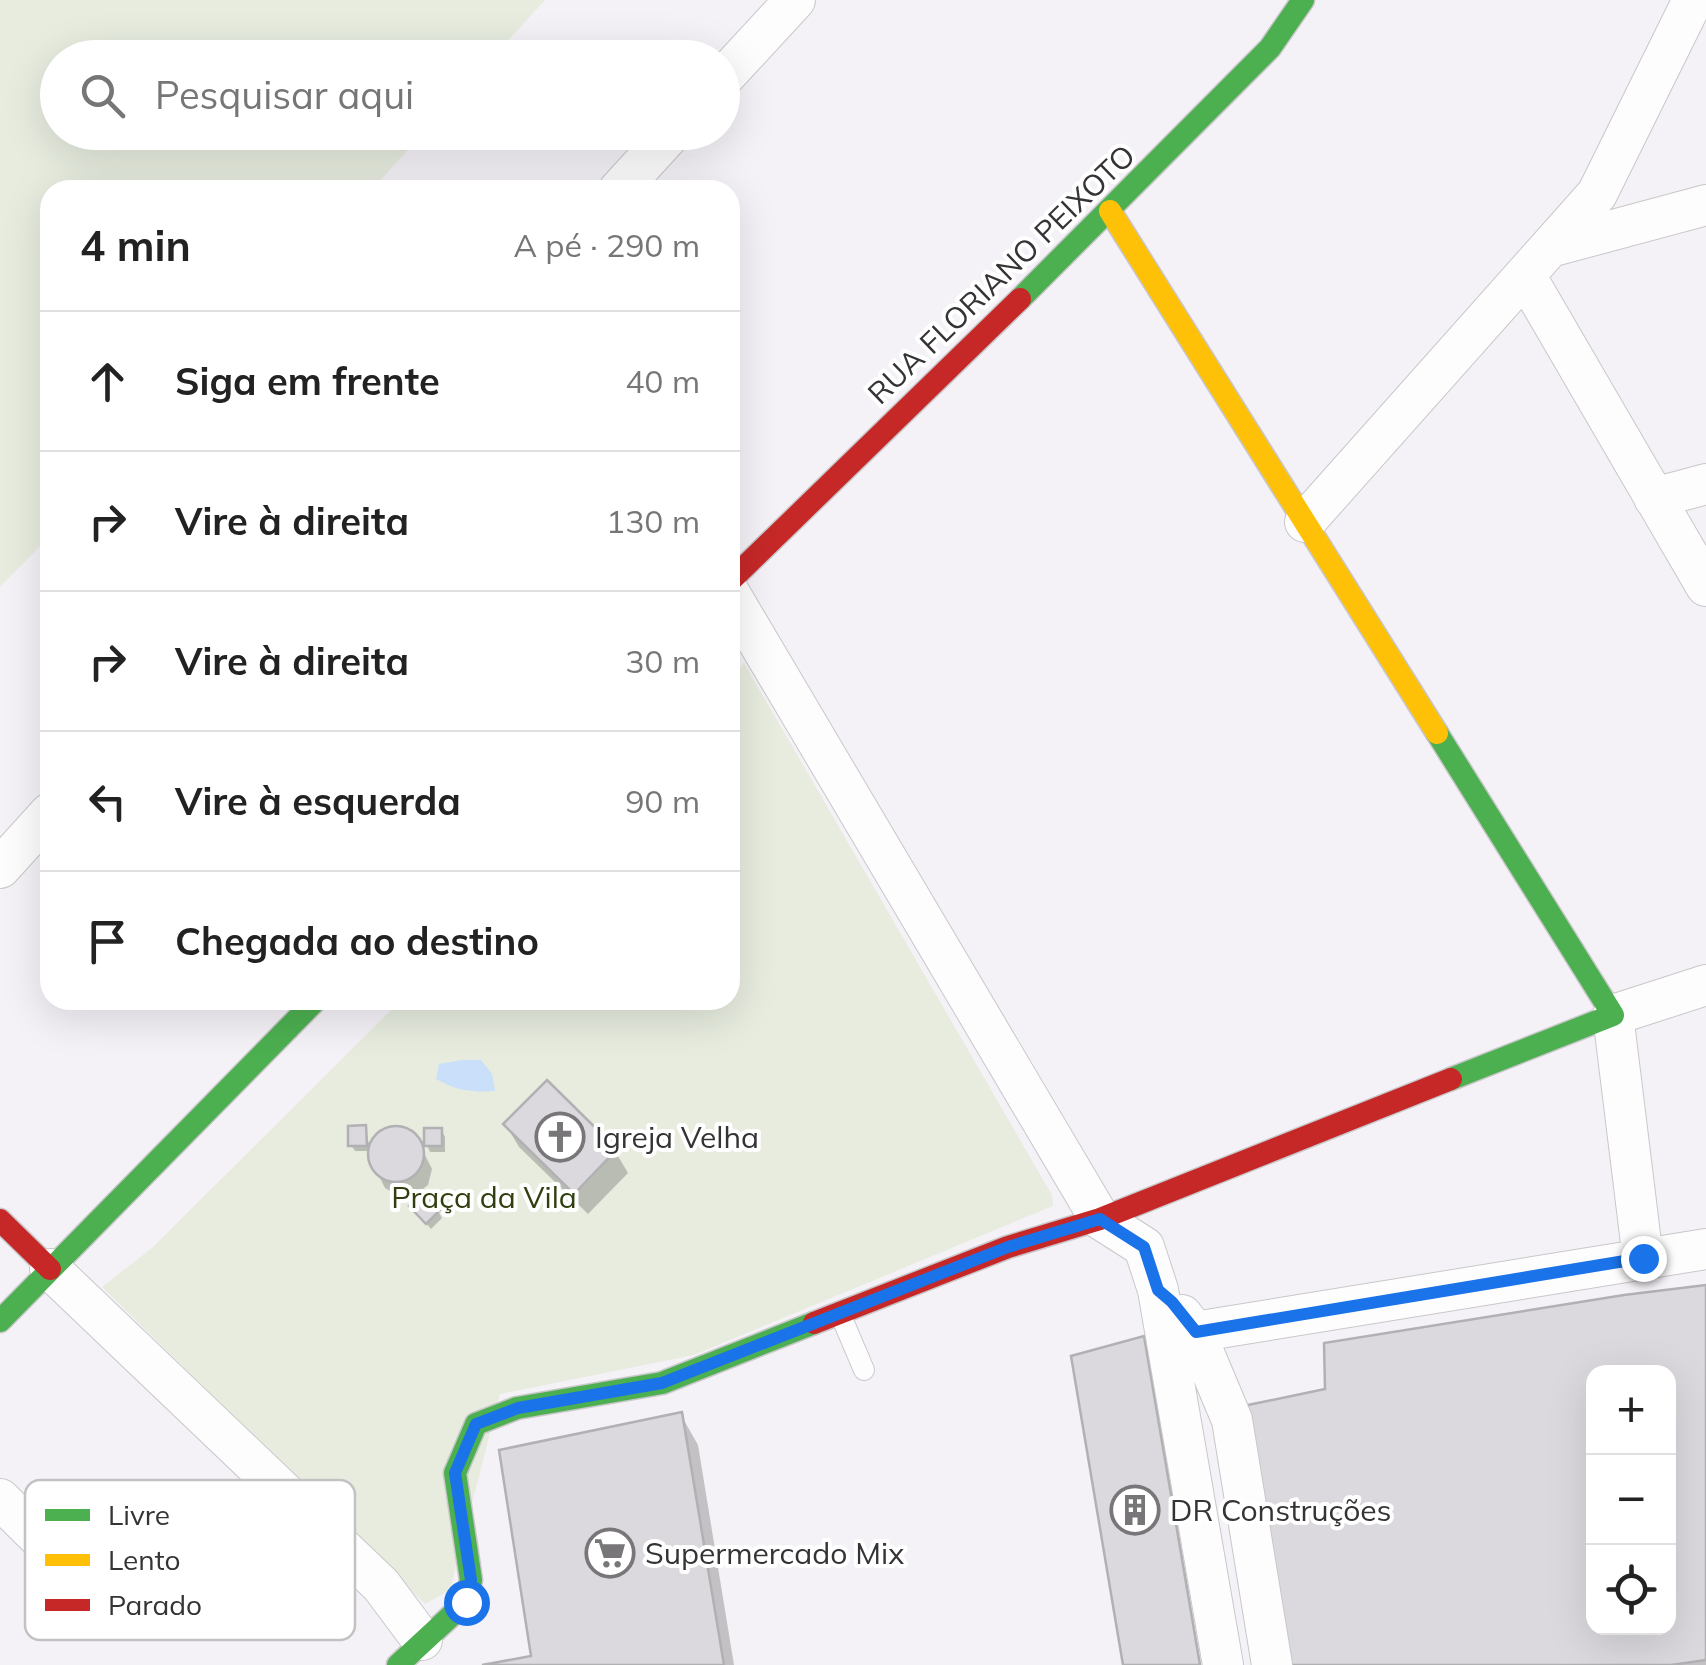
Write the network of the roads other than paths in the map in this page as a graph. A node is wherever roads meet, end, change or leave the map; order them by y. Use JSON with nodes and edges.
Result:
{"nodes":[{"id":1,"x":795,"y":0,"type":"edge"},
{"id":2,"x":1303,"y":0,"type":"edge"},
{"id":3,"x":1693,"y":0,"type":"edge"},
{"id":4,"x":740,"y":59,"type":"edge"},
{"id":5,"x":656,"y":150,"type":"edge"},
{"id":6,"x":628,"y":180,"type":"edge"},
{"id":7,"x":1706,"y":205,"type":"edge"},
{"id":8,"x":1110,"y":211,"type":"junction"},
{"id":9,"x":1538,"y":261,"type":"junction"},
{"id":10,"x":1706,"y":484,"type":"edge"},
{"id":11,"x":1654,"y":498,"type":"junction"},
{"id":12,"x":1305,"y":522,"type":"junction"},
{"id":13,"x":740,"y":571,"type":"edge"},
{"id":14,"x":1706,"y":586,"type":"edge"},
{"id":15,"x":740,"y":611,"type":"edge"},
{"id":16,"x":40,"y":823,"type":"edge"},
{"id":17,"x":0,"y":868,"type":"edge"},
{"id":18,"x":1706,"y":985,"type":"edge"},
{"id":19,"x":306,"y":1010,"type":"edge"},
{"id":20,"x":1613,"y":1014,"type":"junction"},
{"id":21,"x":1100,"y":1219,"type":"junction"},
{"id":22,"x":0,"y":1220,"type":"edge"},
{"id":23,"x":1706,"y":1249,"type":"edge"},
{"id":24,"x":1643,"y":1258,"type":"junction"},
{"id":25,"x":50,"y":1269,"type":"junction"},
{"id":26,"x":1158,"y":1290,"type":"junction"},
{"id":27,"x":840,"y":1314,"type":"junction"},
{"id":28,"x":0,"y":1322,"type":"edge"},
{"id":29,"x":1196,"y":1332,"type":"junction"},
{"id":30,"x":864,"y":1370,"type":"dead end"},
{"id":31,"x":271,"y":1480,"type":"edge"},
{"id":32,"x":0,"y":1499,"type":"edge"},
{"id":33,"x":25,"y":1524,"type":"edge"},
{"id":34,"x":355,"y":1560,"type":"edge"},
{"id":35,"x":410,"y":1653,"type":"edge"},
{"id":36,"x":1222,"y":1665,"type":"edge"},
{"id":37,"x":1272,"y":1665,"type":"edge"}],
"edges":[{"from":1,"to":4,"type":"street"},
{"from":2,"to":8,"type":"main road","name":"RUA FLORIANO PEIXOTO"},
{"from":3,"to":9,"type":"street"},
{"from":5,"to":6,"type":"street"},
{"from":7,"to":9,"type":"street"},
{"from":8,"to":12,"type":"main road"},
{"from":8,"to":13,"type":"main road","name":"RUA FLORIANO PEIXOTO"},
{"from":9,"to":11,"type":"street"},
{"from":9,"to":12,"type":"street"},
{"from":10,"to":11,"type":"street"},
{"from":11,"to":14,"type":"street"},
{"from":12,"to":20,"type":"main road"},
{"from":15,"to":21,"type":"street"},
{"from":16,"to":17,"type":"street"},
{"from":18,"to":20,"type":"street"},
{"from":19,"to":25,"type":"main road"},
{"from":20,"to":21,"type":"main road"},
{"from":20,"to":24,"type":"street"},
{"from":21,"to":26,"type":"street"},
{"from":21,"to":27,"type":"main road"},
{"from":22,"to":25,"type":"main road"},
{"from":23,"to":24,"type":"street"},
{"from":24,"to":29,"type":"street"},
{"from":25,"to":28,"type":"main road"},
{"from":25,"to":31,"type":"street"},
{"from":26,"to":29,"type":"street"},
{"from":26,"to":36,"type":"street"},
{"from":27,"to":30,"type":"lane"},
{"from":27,"to":35,"type":"main road"},
{"from":29,"to":37,"type":"street"},
{"from":32,"to":33,"type":"street"},
{"from":34,"to":35,"type":"street"}]}
